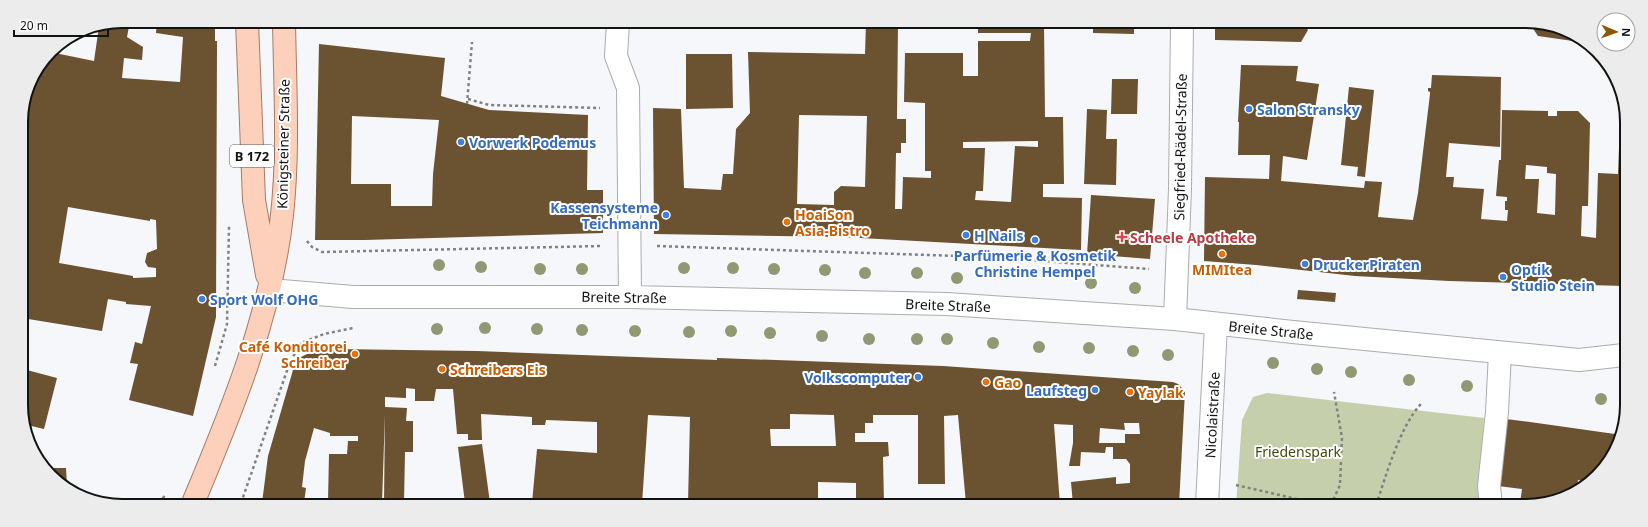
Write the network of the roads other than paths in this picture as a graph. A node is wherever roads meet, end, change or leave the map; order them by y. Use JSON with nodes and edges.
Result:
{"nodes":[{"id":1,"x":247,"y":28,"type":"edge"},
{"id":2,"x":284,"y":28,"type":"edge"},
{"id":3,"x":618,"y":28,"type":"edge"},
{"id":4,"x":1182,"y":28,"type":"edge"},
{"id":5,"x":270,"y":290,"type":"junction"},
{"id":6,"x":630,"y":297,"type":"junction"},
{"id":7,"x":1175,"y":319,"type":"junction"},
{"id":8,"x":1216,"y":324,"type":"junction"},
{"id":9,"x":1500,"y":353,"type":"junction"},
{"id":10,"x":1620,"y":355,"type":"edge"},
{"id":11,"x":195,"y":499,"type":"edge"},
{"id":12,"x":1207,"y":499,"type":"edge"},
{"id":13,"x":1490,"y":499,"type":"edge"}],
"edges":[{"from":1,"to":5,"type":"main road","name":"Königsteiner Straße","number":"B 172"},
{"from":2,"to":5,"type":"main road","name":"Königsteiner Straße","number":"B 172"},
{"from":3,"to":6,"type":"street"},
{"from":4,"to":7,"type":"street","name":"Siegfried-Rädel-Straße"},
{"from":5,"to":6,"type":"street","name":"Breite Straße"},
{"from":5,"to":11,"type":"main road","name":"Königsteiner Straße","number":"B 172"},
{"from":6,"to":7,"type":"street","name":"Breite Straße"},
{"from":7,"to":8,"type":"street","name":"Breite Straße"},
{"from":8,"to":9,"type":"street","name":"Breite Straße"},
{"from":8,"to":12,"type":"street","name":"Nicolaistraße"},
{"from":9,"to":10,"type":"street","name":"Breite Straße"},
{"from":9,"to":13,"type":"street"}]}
